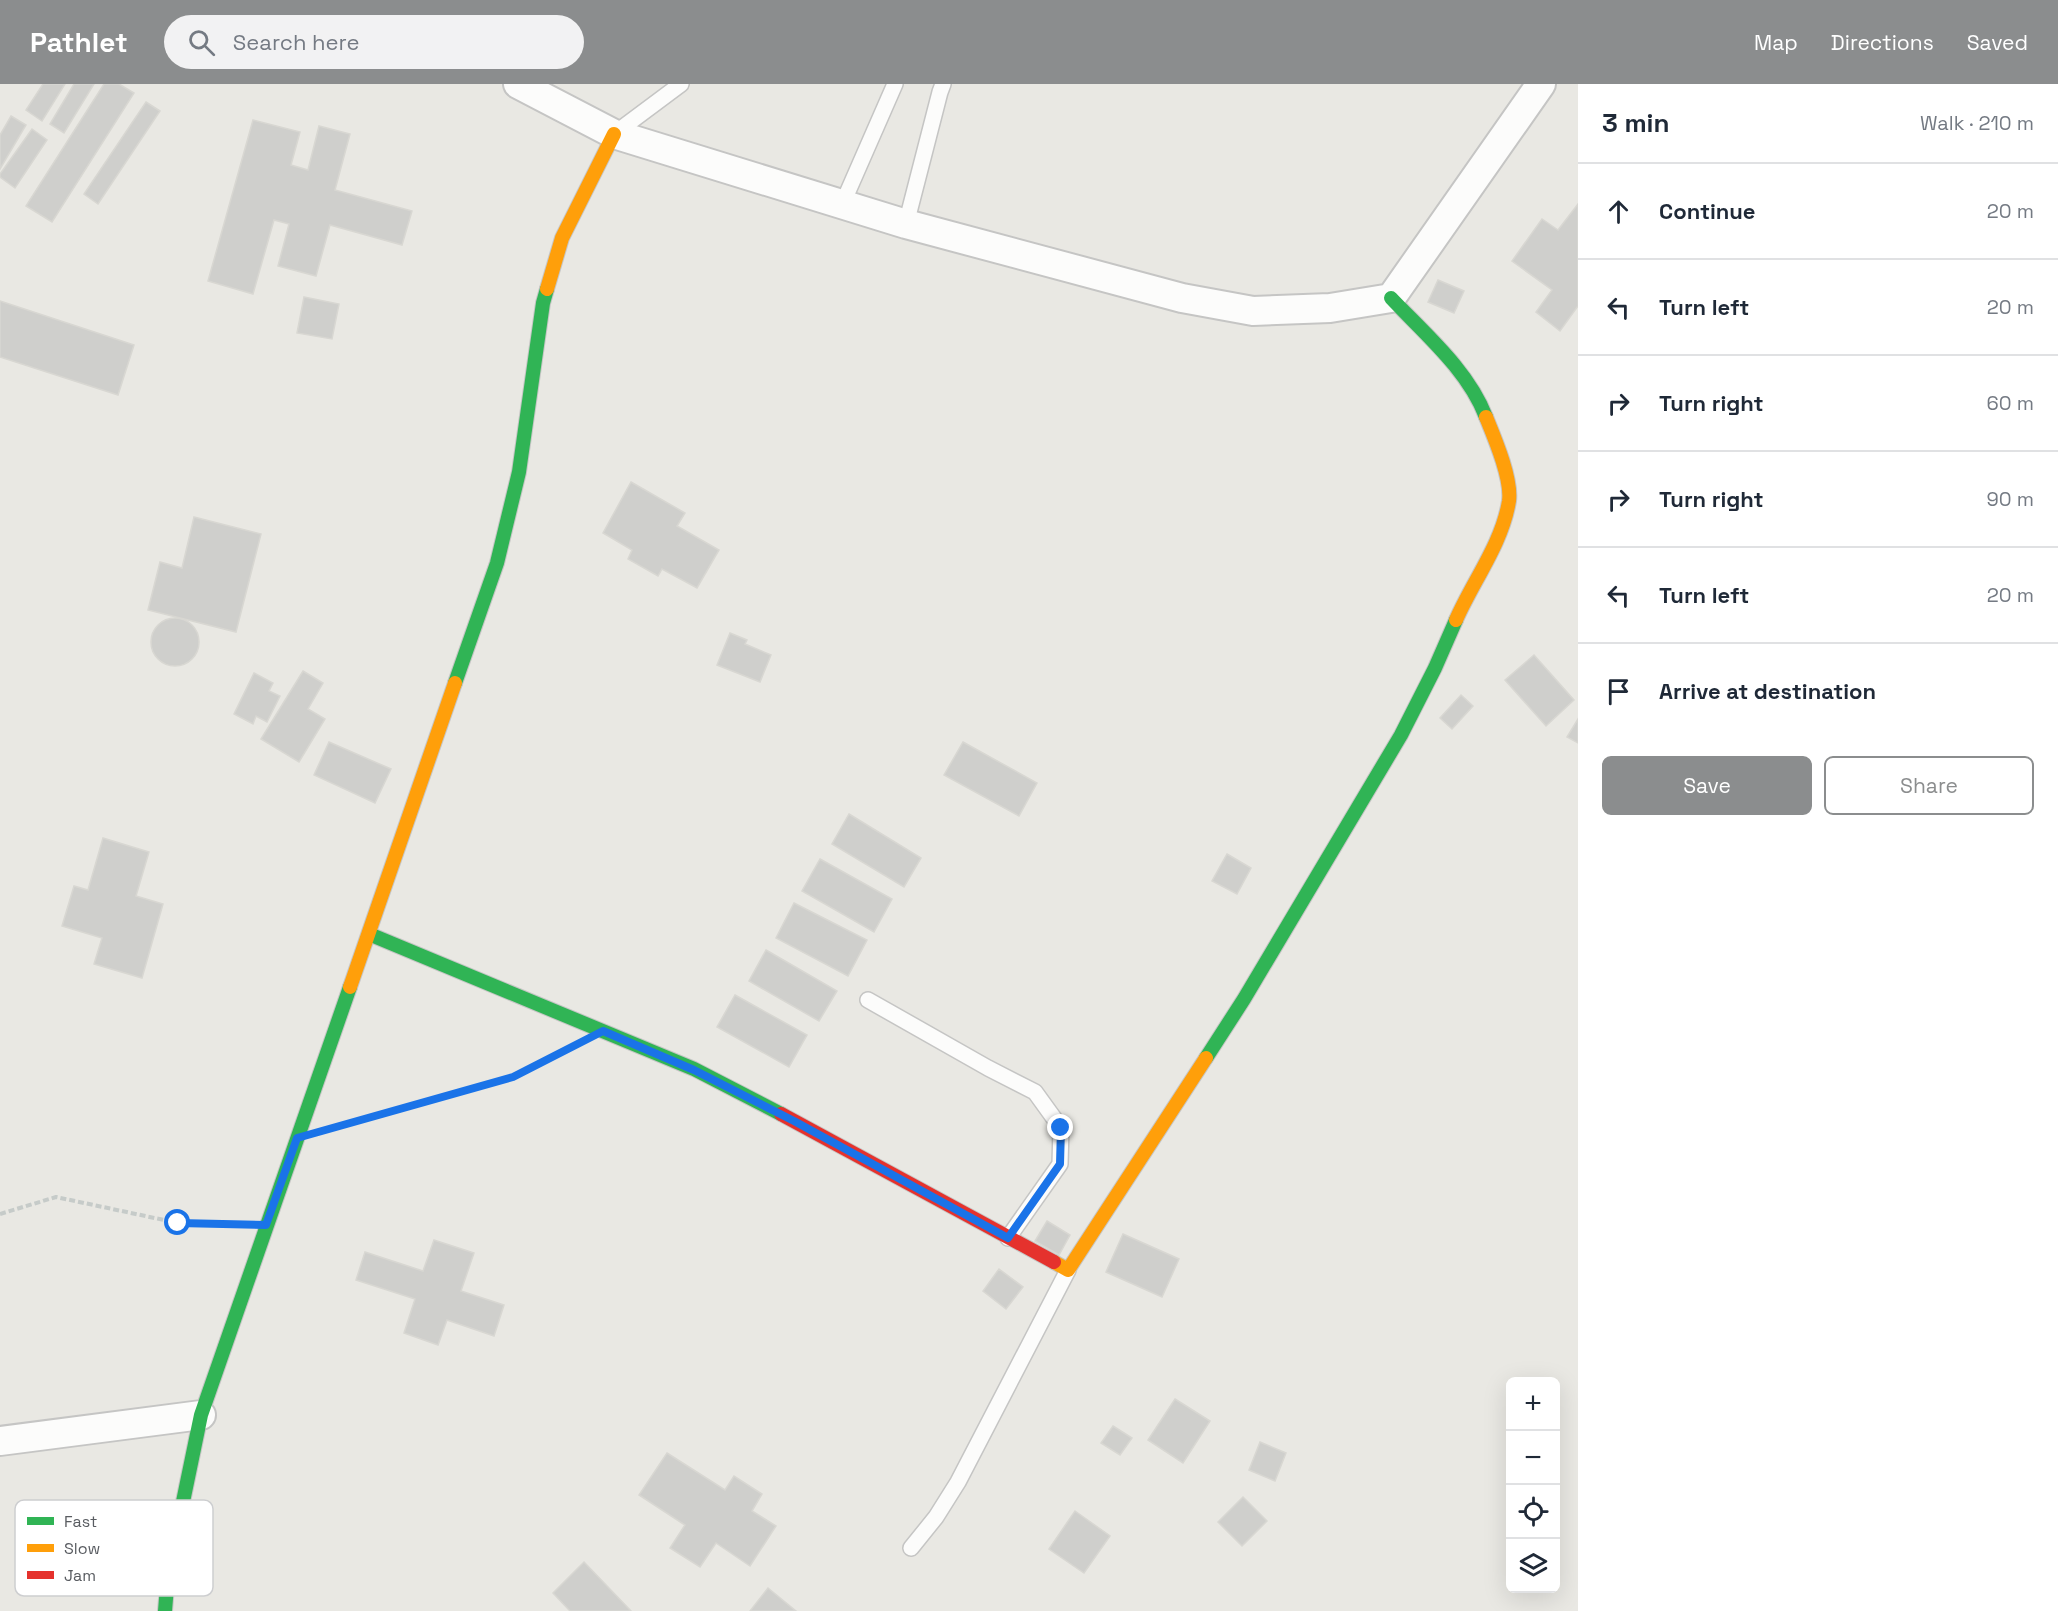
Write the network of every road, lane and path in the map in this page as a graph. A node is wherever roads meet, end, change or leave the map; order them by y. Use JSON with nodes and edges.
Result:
{"nodes":[{"id":1,"x":518,"y":84,"type":"edge"},
{"id":2,"x":681,"y":84,"type":"edge"},
{"id":3,"x":896,"y":84,"type":"edge"},
{"id":4,"x":943,"y":84,"type":"edge"},
{"id":5,"x":1541,"y":84,"type":"edge"},
{"id":6,"x":614,"y":135,"type":"junction"},
{"id":7,"x":842,"y":205,"type":"junction"},
{"id":8,"x":906,"y":224,"type":"junction"},
{"id":9,"x":1391,"y":298,"type":"junction"},
{"id":10,"x":369,"y":934,"type":"junction"},
{"id":11,"x":868,"y":1000,"type":"dead end"},
{"id":12,"x":603,"y":1031,"type":"junction"},
{"id":13,"x":297,"y":1138,"type":"junction"},
{"id":14,"x":0,"y":1214,"type":"edge"},
{"id":15,"x":266,"y":1225,"type":"junction"},
{"id":16,"x":1008,"y":1238,"type":"junction"},
{"id":17,"x":1068,"y":1270,"type":"junction"},
{"id":18,"x":201,"y":1415,"type":"junction"},
{"id":19,"x":0,"y":1441,"type":"edge"},
{"id":20,"x":183,"y":1500,"type":"edge"},
{"id":21,"x":911,"y":1548,"type":"dead end"},
{"id":22,"x":166,"y":1596,"type":"edge"},
{"id":23,"x":165,"y":1611,"type":"edge"}],
"edges":[{"from":1,"to":6,"type":"street"},
{"from":2,"to":6,"type":"lane"},
{"from":3,"to":7,"type":"lane"},
{"from":4,"to":8,"type":"lane"},
{"from":5,"to":9,"type":"street"},
{"from":6,"to":7,"type":"street"},
{"from":6,"to":10,"type":"street"},
{"from":7,"to":8,"type":"street"},
{"from":8,"to":9,"type":"street"},
{"from":9,"to":17,"type":"street"},
{"from":10,"to":12,"type":"street"},
{"from":10,"to":13,"type":"street"},
{"from":11,"to":16,"type":"lane"},
{"from":12,"to":13,"type":"path"},
{"from":12,"to":16,"type":"street"},
{"from":13,"to":15,"type":"street"},
{"from":14,"to":15,"type":"path"},
{"from":15,"to":18,"type":"street"},
{"from":16,"to":17,"type":"street"},
{"from":17,"to":21,"type":"lane"},
{"from":18,"to":19,"type":"street"},
{"from":18,"to":20,"type":"street"},
{"from":22,"to":23,"type":"street"}]}
